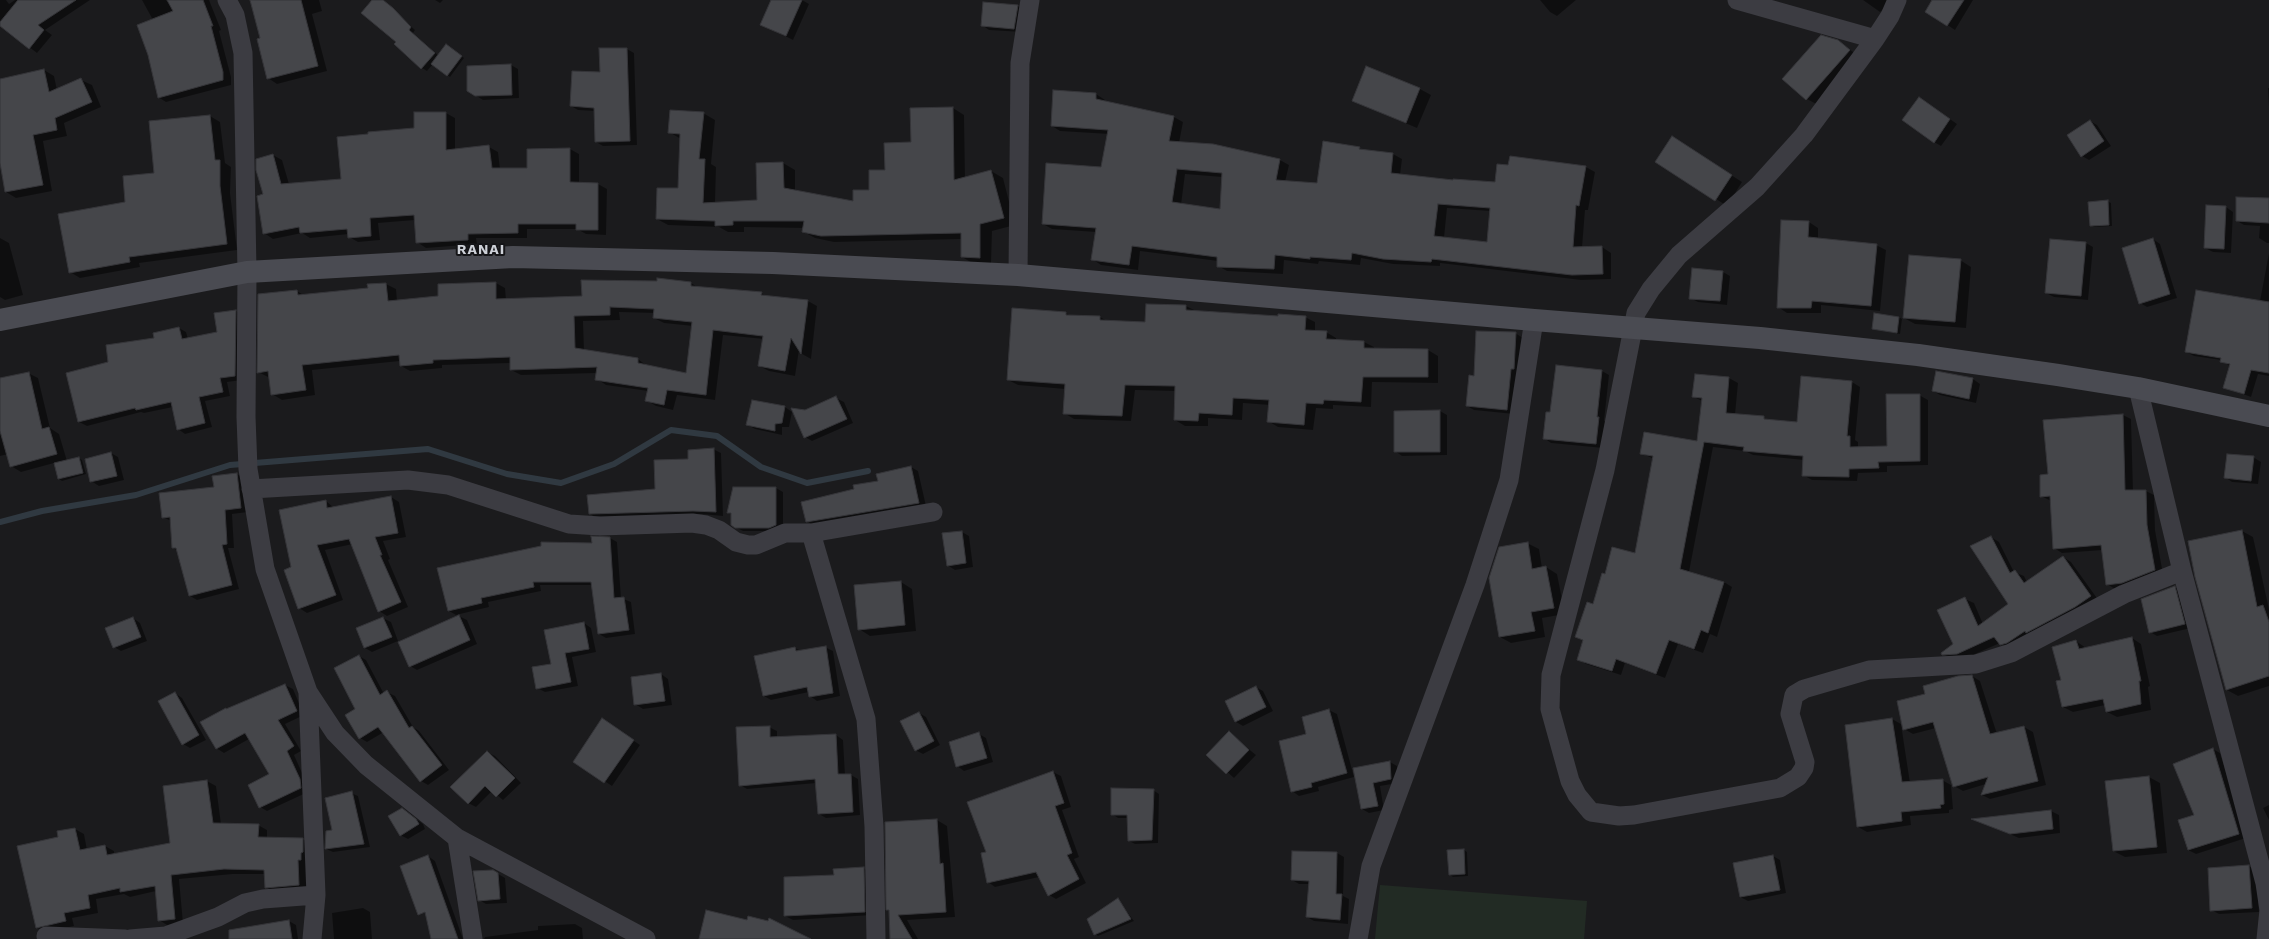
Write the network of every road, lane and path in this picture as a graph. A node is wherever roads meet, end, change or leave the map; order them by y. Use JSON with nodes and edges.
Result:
{"nodes":[{"id":1,"x":227,"y":0,"type":"edge"},
{"id":2,"x":1030,"y":0,"type":"edge"},
{"id":3,"x":1737,"y":0,"type":"edge"},
{"id":4,"x":1897,"y":0,"type":"edge"},
{"id":5,"x":1875,"y":39,"type":"junction"},
{"id":6,"x":248,"y":272,"type":"junction"},
{"id":7,"x":1018,"y":275,"type":"junction"},
{"id":8,"x":0,"y":320,"type":"edge"},
{"id":9,"x":1534,"y":320,"type":"junction"},
{"id":10,"x":1634,"y":326,"type":"junction"},
{"id":11,"x":2138,"y":388,"type":"junction"},
{"id":12,"x":2269,"y":416,"type":"edge"},
{"id":13,"x":251,"y":489,"type":"junction"},
{"id":14,"x":934,"y":512,"type":"dead end"},
{"id":15,"x":811,"y":533,"type":"junction"},
{"id":16,"x":2182,"y":571,"type":"junction"},
{"id":17,"x":308,"y":692,"type":"junction"},
{"id":18,"x":457,"y":838,"type":"junction"},
{"id":19,"x":316,"y":896,"type":"junction"},
{"id":20,"x":46,"y":936,"type":"dead end"},
{"id":21,"x":125,"y":939,"type":"edge"},
{"id":22,"x":130,"y":939,"type":"edge"},
{"id":23,"x":312,"y":939,"type":"edge"},
{"id":24,"x":473,"y":939,"type":"edge"},
{"id":25,"x":646,"y":939,"type":"edge"},
{"id":26,"x":876,"y":939,"type":"edge"},
{"id":27,"x":1358,"y":939,"type":"edge"},
{"id":28,"x":2266,"y":939,"type":"edge"}],
"edges":[{"from":1,"to":6,"type":"street"},
{"from":2,"to":7,"type":"street"},
{"from":3,"to":5,"type":"street"},
{"from":4,"to":5,"type":"street"},
{"from":5,"to":10,"type":"street"},
{"from":6,"to":7,"type":"street"},
{"from":6,"to":8,"type":"street"},
{"from":6,"to":13,"type":"street"},
{"from":7,"to":9,"type":"street"},
{"from":9,"to":10,"type":"street"},
{"from":9,"to":27,"type":"street"},
{"from":10,"to":11,"type":"street"},
{"from":10,"to":16,"type":"street"},
{"from":11,"to":12,"type":"street"},
{"from":11,"to":16,"type":"street"},
{"from":13,"to":15,"type":"street"},
{"from":13,"to":17,"type":"street"},
{"from":14,"to":15,"type":"street"},
{"from":15,"to":26,"type":"street"},
{"from":16,"to":28,"type":"street"},
{"from":17,"to":18,"type":"street"},
{"from":17,"to":19,"type":"street"},
{"from":18,"to":24,"type":"street"},
{"from":18,"to":25,"type":"street"},
{"from":19,"to":22,"type":"street"},
{"from":19,"to":23,"type":"street"},
{"from":20,"to":21,"type":"street"}]}
